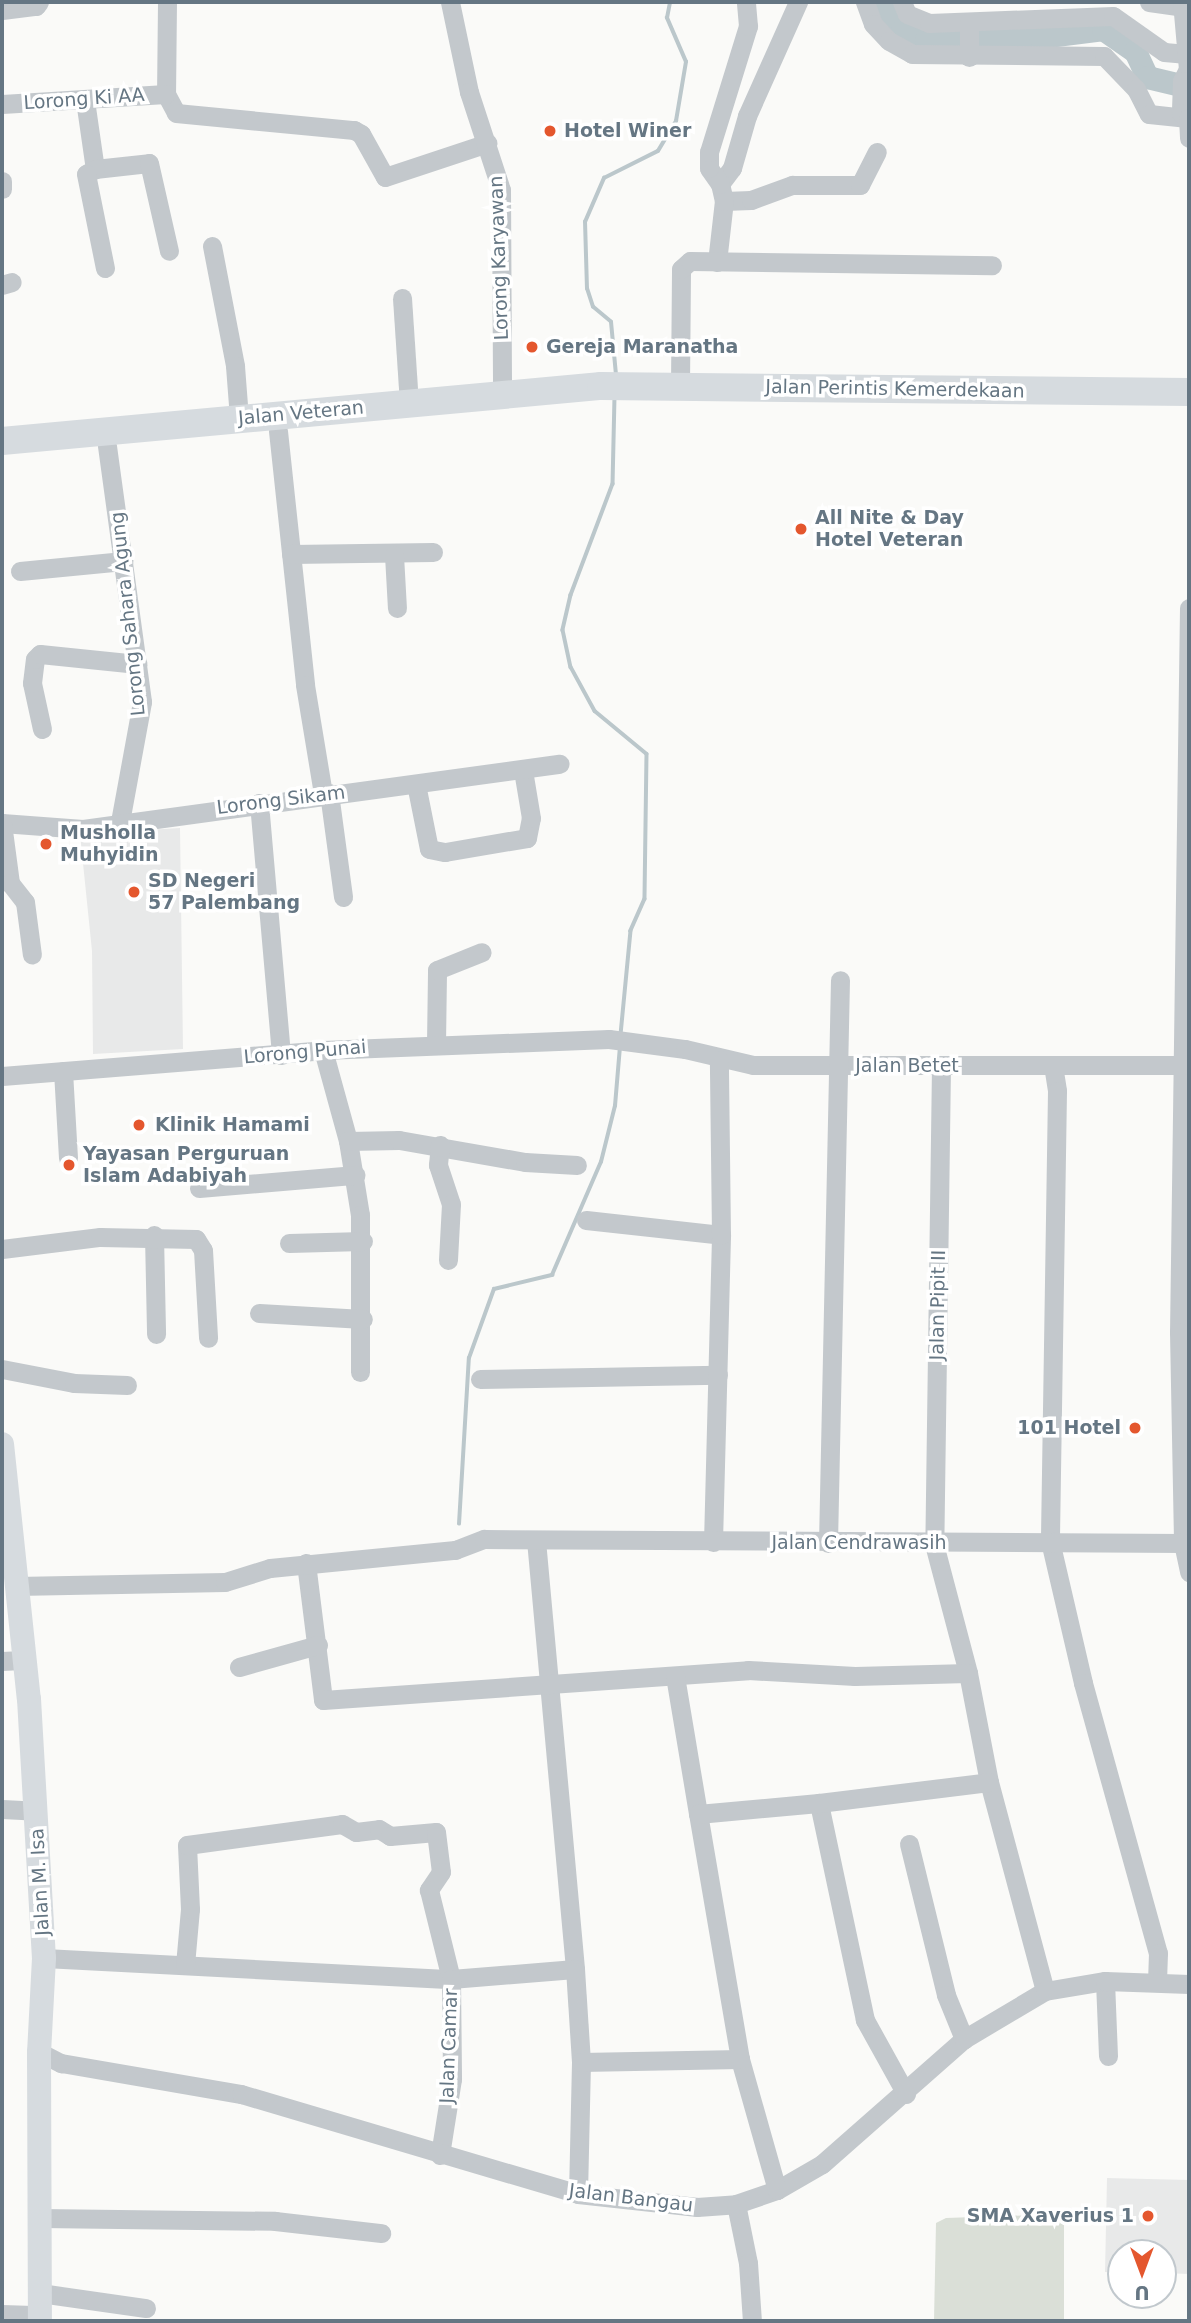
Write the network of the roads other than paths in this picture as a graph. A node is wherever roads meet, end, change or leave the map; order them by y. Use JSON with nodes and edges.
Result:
{"nodes":[{"id":1,"x":39,"y":2,"type":"edge"},
{"id":2,"x":167,"y":2,"type":"edge"},
{"id":3,"x":450,"y":2,"type":"edge"},
{"id":4,"x":746,"y":2,"type":"edge"},
{"id":5,"x":797,"y":2,"type":"edge"},
{"id":6,"x":865,"y":2,"type":"edge"},
{"id":7,"x":902,"y":2,"type":"edge"},
{"id":8,"x":1149,"y":2,"type":"edge"},
{"id":9,"x":1183,"y":4,"type":"edge"},
{"id":10,"x":2,"y":10,"type":"edge"},
{"id":11,"x":969,"y":25,"type":"junction"},
{"id":12,"x":969,"y":54,"type":"junction"},
{"id":13,"x":1187,"y":68,"type":"edge"},
{"id":14,"x":166,"y":94,"type":"junction"},
{"id":15,"x":85,"y":100,"type":"junction"},
{"id":16,"x":2,"y":104,"type":"edge"},
{"id":17,"x":1185,"y":115,"type":"edge"},
{"id":18,"x":1189,"y":138,"type":"edge"},
{"id":19,"x":488,"y":143,"type":"junction"},
{"id":20,"x":877,"y":152,"type":"dead end"},
{"id":21,"x":94,"y":169,"type":"junction"},
{"id":22,"x":2,"y":181,"type":"edge"},
{"id":23,"x":2,"y":189,"type":"edge"},
{"id":24,"x":722,"y":192,"type":"junction"},
{"id":25,"x":212,"y":246,"type":"dead end"},
{"id":26,"x":169,"y":251,"type":"dead end"},
{"id":27,"x":717,"y":262,"type":"junction"},
{"id":28,"x":992,"y":265,"type":"dead end"},
{"id":29,"x":105,"y":268,"type":"dead end"},
{"id":30,"x":402,"y":298,"type":"dead end"},
{"id":31,"x":1189,"y":392,"type":"edge"},
{"id":32,"x":599,"y":394,"type":"junction"},
{"id":33,"x":502,"y":395,"type":"junction"},
{"id":34,"x":680,"y":395,"type":"junction"},
{"id":35,"x":409,"y":403,"type":"junction"},
{"id":36,"x":1189,"y":411,"type":"edge"},
{"id":37,"x":239,"y":418,"type":"junction"},
{"id":38,"x":278,"y":431,"type":"junction"},
{"id":39,"x":2,"y":441,"type":"edge"},
{"id":40,"x":107,"y":446,"type":"junction"},
{"id":41,"x":2,"y":456,"type":"edge"},
{"id":42,"x":433,"y":552,"type":"dead end"},
{"id":43,"x":291,"y":554,"type":"junction"},
{"id":44,"x":394,"y":555,"type":"junction"},
{"id":45,"x":124,"y":561,"type":"junction"},
{"id":46,"x":20,"y":571,"type":"dead end"},
{"id":47,"x":397,"y":608,"type":"dead end"},
{"id":48,"x":1189,"y":608,"type":"edge"},
{"id":49,"x":136,"y":663,"type":"junction"},
{"id":50,"x":1189,"y":715,"type":"edge"},
{"id":51,"x":42,"y":729,"type":"dead end"},
{"id":52,"x":560,"y":764,"type":"dead end"},
{"id":53,"x":523,"y":770,"type":"junction"},
{"id":54,"x":416,"y":784,"type":"junction"},
{"id":55,"x":326,"y":794,"type":"junction"},
{"id":56,"x":259,"y":803,"type":"junction"},
{"id":57,"x":1188,"y":812,"type":"edge"},
{"id":58,"x":120,"y":822,"type":"junction"},
{"id":59,"x":2,"y":823,"type":"edge"},
{"id":60,"x":343,"y":897,"type":"dead end"},
{"id":61,"x":482,"y":952,"type":"dead end"},
{"id":62,"x":33,"y":955,"type":"dead end"},
{"id":63,"x":840,"y":980,"type":"dead end"},
{"id":64,"x":634,"y":1040,"type":"joint"},
{"id":65,"x":436,"y":1044,"type":"junction"},
{"id":66,"x":323,"y":1050,"type":"junction"},
{"id":67,"x":281,"y":1055,"type":"junction"},
{"id":68,"x":719,"y":1060,"type":"junction"},
{"id":69,"x":1054,"y":1065,"type":"junction"},
{"id":70,"x":1183,"y":1065,"type":"junction"},
{"id":71,"x":941,"y":1066,"type":"junction"},
{"id":72,"x":836,"y":1067,"type":"junction"},
{"id":73,"x":62,"y":1071,"type":"junction"},
{"id":74,"x":2,"y":1076,"type":"edge"},
{"id":75,"x":348,"y":1141,"type":"junction"},
{"id":76,"x":440,"y":1145,"type":"junction"},
{"id":77,"x":68,"y":1158,"type":"dead end"},
{"id":78,"x":577,"y":1166,"type":"dead end"},
{"id":79,"x":355,"y":1175,"type":"junction"},
{"id":80,"x":200,"y":1188,"type":"dead end"},
{"id":81,"x":586,"y":1220,"type":"dead end"},
{"id":82,"x":154,"y":1234,"type":"junction"},
{"id":83,"x":721,"y":1235,"type":"junction"},
{"id":84,"x":363,"y":1241,"type":"junction"},
{"id":85,"x":289,"y":1243,"type":"dead end"},
{"id":86,"x":2,"y":1249,"type":"edge"},
{"id":87,"x":448,"y":1260,"type":"dead end"},
{"id":88,"x":259,"y":1314,"type":"dead end"},
{"id":89,"x":363,"y":1319,"type":"junction"},
{"id":90,"x":1184,"y":1331,"type":"edge"},
{"id":91,"x":156,"y":1334,"type":"dead end"},
{"id":92,"x":208,"y":1338,"type":"dead end"},
{"id":93,"x":2,"y":1369,"type":"edge"},
{"id":94,"x":360,"y":1371,"type":"dead end"},
{"id":95,"x":718,"y":1375,"type":"junction"},
{"id":96,"x":480,"y":1379,"type":"dead end"},
{"id":97,"x":127,"y":1385,"type":"dead end"},
{"id":98,"x":2,"y":1444,"type":"edge"},
{"id":99,"x":1185,"y":1487,"type":"edge"},
{"id":100,"x":536,"y":1540,"type":"junction"},
{"id":101,"x":1050,"y":1541,"type":"junction"},
{"id":102,"x":713,"y":1542,"type":"junction"},
{"id":103,"x":828,"y":1543,"type":"junction"},
{"id":104,"x":1182,"y":1543,"type":"junction"},
{"id":105,"x":934,"y":1544,"type":"junction"},
{"id":106,"x":306,"y":1563,"type":"junction"},
{"id":107,"x":1189,"y":1572,"type":"edge"},
{"id":108,"x":12,"y":1603,"type":"edge"},
{"id":109,"x":318,"y":1645,"type":"junction"},
{"id":110,"x":12,"y":1660,"type":"edge"},
{"id":111,"x":239,"y":1667,"type":"dead end"},
{"id":112,"x":968,"y":1673,"type":"junction"},
{"id":113,"x":675,"y":1676,"type":"junction"},
{"id":114,"x":551,"y":1684,"type":"junction"},
{"id":115,"x":989,"y":1782,"type":"junction"},
{"id":116,"x":819,"y":1802,"type":"junction"},
{"id":117,"x":2,"y":1809,"type":"edge"},
{"id":118,"x":36,"y":1811,"type":"junction"},
{"id":119,"x":698,"y":1814,"type":"junction"},
{"id":120,"x":909,"y":1844,"type":"dead end"},
{"id":121,"x":44,"y":1958,"type":"junction"},
{"id":122,"x":184,"y":1965,"type":"junction"},
{"id":123,"x":575,"y":1969,"type":"junction"},
{"id":124,"x":452,"y":1979,"type":"junction"},
{"id":125,"x":1157,"y":1980,"type":"junction"},
{"id":126,"x":1105,"y":1981,"type":"junction"},
{"id":127,"x":1189,"y":1983,"type":"edge"},
{"id":128,"x":1045,"y":1991,"type":"junction"},
{"id":129,"x":964,"y":2039,"type":"junction"},
{"id":130,"x":1108,"y":2056,"type":"dead end"},
{"id":131,"x":740,"y":2059,"type":"junction"},
{"id":132,"x":581,"y":2062,"type":"junction"},
{"id":133,"x":39,"y":2063,"type":"junction"},
{"id":134,"x":906,"y":2094,"type":"junction"},
{"id":135,"x":440,"y":2155,"type":"junction"},
{"id":136,"x":777,"y":2190,"type":"junction"},
{"id":137,"x":578,"y":2194,"type":"junction"},
{"id":138,"x":736,"y":2204,"type":"junction"},
{"id":139,"x":40,"y":2218,"type":"junction"},
{"id":140,"x":381,"y":2233,"type":"dead end"},
{"id":141,"x":146,"y":2308,"type":"dead end"},
{"id":142,"x":40,"y":2310,"type":"edge"},
{"id":143,"x":2,"y":2314,"type":"edge"},
{"id":144,"x":752,"y":2321,"type":"edge"}],
"edges":[{"from":1,"to":10,"type":"street"},
{"from":2,"to":14,"type":"street"},
{"from":3,"to":19,"type":"street","name":"Lorong Karyawan"},
{"from":4,"to":24,"type":"street"},
{"from":5,"to":24,"type":"street"},
{"from":6,"to":12,"type":"street"},
{"from":7,"to":11,"type":"street"},
{"from":8,"to":9,"type":"street"},
{"from":9,"to":13,"type":"street"},
{"from":11,"to":12,"type":"street"},
{"from":11,"to":13,"type":"street"},
{"from":12,"to":17,"type":"street"},
{"from":13,"to":17,"type":"street"},
{"from":14,"to":15,"type":"street","name":"Lorong Ki AA"},
{"from":14,"to":19,"type":"street"},
{"from":15,"to":16,"type":"street","name":"Lorong Ki AA"},
{"from":15,"to":21,"type":"street"},
{"from":17,"to":18,"type":"street"},
{"from":19,"to":33,"type":"street","name":"Lorong Karyawan"},
{"from":20,"to":24,"type":"street"},
{"from":21,"to":26,"type":"street"},
{"from":21,"to":29,"type":"street"},
{"from":22,"to":23,"type":"street"},
{"from":24,"to":27,"type":"street"},
{"from":25,"to":37,"type":"street"},
{"from":27,"to":28,"type":"street"},
{"from":27,"to":34,"type":"street"},
{"from":30,"to":35,"type":"street"},
{"from":31,"to":34,"type":"highway","name":"Jalan Perintis Kemerdekaan"},
{"from":32,"to":33,"type":"highway","name":"Jalan Veteran"},
{"from":32,"to":34,"type":"highway"},
{"from":32,"to":38,"type":"highway","name":"Jalan Veteran"},
{"from":33,"to":35,"type":"highway","name":"Jalan Veteran"},
{"from":34,"to":36,"type":"highway"},
{"from":35,"to":37,"type":"highway","name":"Jalan Veteran"},
{"from":37,"to":39,"type":"highway","name":"Jalan Veteran"},
{"from":38,"to":40,"type":"highway","name":"Jalan Veteran"},
{"from":38,"to":43,"type":"street"},
{"from":40,"to":41,"type":"highway","name":"Jalan Veteran"},
{"from":40,"to":45,"type":"street","name":"Lorong Sahara Agung"},
{"from":42,"to":44,"type":"street"},
{"from":43,"to":44,"type":"street"},
{"from":43,"to":55,"type":"street"},
{"from":44,"to":47,"type":"street"},
{"from":45,"to":46,"type":"street"},
{"from":45,"to":49,"type":"street","name":"Lorong Sahara Agung"},
{"from":48,"to":50,"type":"street"},
{"from":49,"to":51,"type":"street"},
{"from":49,"to":58,"type":"street","name":"Lorong Sahara Agung"},
{"from":50,"to":57,"type":"street"},
{"from":52,"to":53,"type":"street","name":"Lorong Sikam"},
{"from":53,"to":54,"type":"street","name":"Lorong Sikam"},
{"from":53,"to":54,"type":"street"},
{"from":54,"to":55,"type":"street","name":"Lorong Sikam"},
{"from":55,"to":56,"type":"street","name":"Lorong Sikam"},
{"from":55,"to":60,"type":"street"},
{"from":56,"to":58,"type":"street","name":"Lorong Sikam"},
{"from":56,"to":67,"type":"street"},
{"from":57,"to":70,"type":"street"},
{"from":58,"to":59,"type":"street","name":"Lorong Sikam"},
{"from":59,"to":62,"type":"street"},
{"from":61,"to":65,"type":"street"},
{"from":63,"to":72,"type":"street"},
{"from":64,"to":65,"type":"street","name":"Lorong Punai"},
{"from":64,"to":68,"type":"street","name":"Jalan Betet"},
{"from":65,"to":66,"type":"street","name":"Lorong Punai"},
{"from":66,"to":67,"type":"street","name":"Lorong Punai"},
{"from":66,"to":75,"type":"street"},
{"from":67,"to":73,"type":"street","name":"Lorong Punai"},
{"from":68,"to":72,"type":"street","name":"Jalan Betet"},
{"from":68,"to":83,"type":"street"},
{"from":69,"to":70,"type":"street","name":"Jalan Betet"},
{"from":69,"to":71,"type":"street","name":"Jalan Betet"},
{"from":69,"to":101,"type":"street"},
{"from":70,"to":90,"type":"street"},
{"from":71,"to":72,"type":"street","name":"Jalan Betet"},
{"from":71,"to":105,"type":"street","name":"Jalan Pipit II"},
{"from":72,"to":103,"type":"street"},
{"from":73,"to":74,"type":"street","name":"Lorong Punai"},
{"from":73,"to":77,"type":"street"},
{"from":75,"to":76,"type":"street"},
{"from":75,"to":79,"type":"street"},
{"from":76,"to":78,"type":"street"},
{"from":76,"to":87,"type":"street"},
{"from":79,"to":80,"type":"street"},
{"from":79,"to":84,"type":"street"},
{"from":81,"to":83,"type":"street"},
{"from":82,"to":86,"type":"street"},
{"from":82,"to":91,"type":"street"},
{"from":82,"to":92,"type":"street"},
{"from":83,"to":95,"type":"street"},
{"from":84,"to":85,"type":"street"},
{"from":84,"to":89,"type":"street"},
{"from":88,"to":89,"type":"street"},
{"from":89,"to":94,"type":"street"},
{"from":90,"to":99,"type":"street"},
{"from":93,"to":97,"type":"street"},
{"from":95,"to":96,"type":"street"},
{"from":95,"to":102,"type":"street"},
{"from":98,"to":108,"type":"main road","name":"Jalan M. Isa"},
{"from":99,"to":104,"type":"street"},
{"from":100,"to":102,"type":"street","name":"Jalan Cendrawasih"},
{"from":100,"to":106,"type":"street","name":"Jalan Cendrawasih"},
{"from":100,"to":114,"type":"street"},
{"from":101,"to":104,"type":"street","name":"Jalan Cendrawasih"},
{"from":101,"to":105,"type":"street","name":"Jalan Cendrawasih"},
{"from":101,"to":125,"type":"street"},
{"from":102,"to":103,"type":"street","name":"Jalan Cendrawasih"},
{"from":103,"to":105,"type":"street","name":"Jalan Cendrawasih"},
{"from":104,"to":107,"type":"street"},
{"from":105,"to":112,"type":"street","name":"Jalan Pipit II"},
{"from":106,"to":108,"type":"street","name":"Jalan Cendrawasih"},
{"from":106,"to":109,"type":"street"},
{"from":108,"to":110,"type":"main road","name":"Jalan M. Isa"},
{"from":109,"to":111,"type":"street"},
{"from":109,"to":114,"type":"street"},
{"from":110,"to":118,"type":"main road","name":"Jalan M. Isa"},
{"from":112,"to":113,"type":"street"},
{"from":112,"to":115,"type":"street","name":"Jalan Pipit II"},
{"from":113,"to":114,"type":"street"},
{"from":113,"to":119,"type":"street"},
{"from":114,"to":123,"type":"street"},
{"from":115,"to":116,"type":"street"},
{"from":115,"to":128,"type":"street","name":"Jalan Pipit II"},
{"from":116,"to":119,"type":"street"},
{"from":116,"to":134,"type":"street"},
{"from":117,"to":118,"type":"street"},
{"from":118,"to":121,"type":"main road","name":"Jalan M. Isa"},
{"from":119,"to":131,"type":"street"},
{"from":120,"to":129,"type":"street"},
{"from":121,"to":122,"type":"street"},
{"from":121,"to":133,"type":"main road","name":"Jalan M. Isa"},
{"from":122,"to":124,"type":"street"},
{"from":122,"to":124,"type":"street","name":"Jalan Camar"},
{"from":123,"to":124,"type":"street"},
{"from":123,"to":132,"type":"street"},
{"from":124,"to":135,"type":"street","name":"Jalan Camar"},
{"from":125,"to":126,"type":"street","name":"Jalan Bangau"},
{"from":125,"to":127,"type":"street","name":"Jalan Bangau"},
{"from":126,"to":128,"type":"street","name":"Jalan Bangau"},
{"from":126,"to":130,"type":"street"},
{"from":128,"to":129,"type":"street","name":"Jalan Bangau"},
{"from":129,"to":134,"type":"street","name":"Jalan Bangau"},
{"from":131,"to":132,"type":"street"},
{"from":131,"to":136,"type":"street"},
{"from":132,"to":137,"type":"street"},
{"from":133,"to":135,"type":"street","name":"Jalan Bangau"},
{"from":133,"to":139,"type":"main road","name":"Jalan M. Isa"},
{"from":134,"to":136,"type":"street","name":"Jalan Bangau"},
{"from":135,"to":137,"type":"street","name":"Jalan Bangau"},
{"from":136,"to":138,"type":"street","name":"Jalan Bangau"},
{"from":137,"to":138,"type":"street","name":"Jalan Bangau"},
{"from":138,"to":144,"type":"street"},
{"from":139,"to":140,"type":"street"},
{"from":139,"to":142,"type":"main road","name":"Jalan M. Isa"},
{"from":141,"to":142,"type":"street"},
{"from":142,"to":143,"type":"street"}]}
